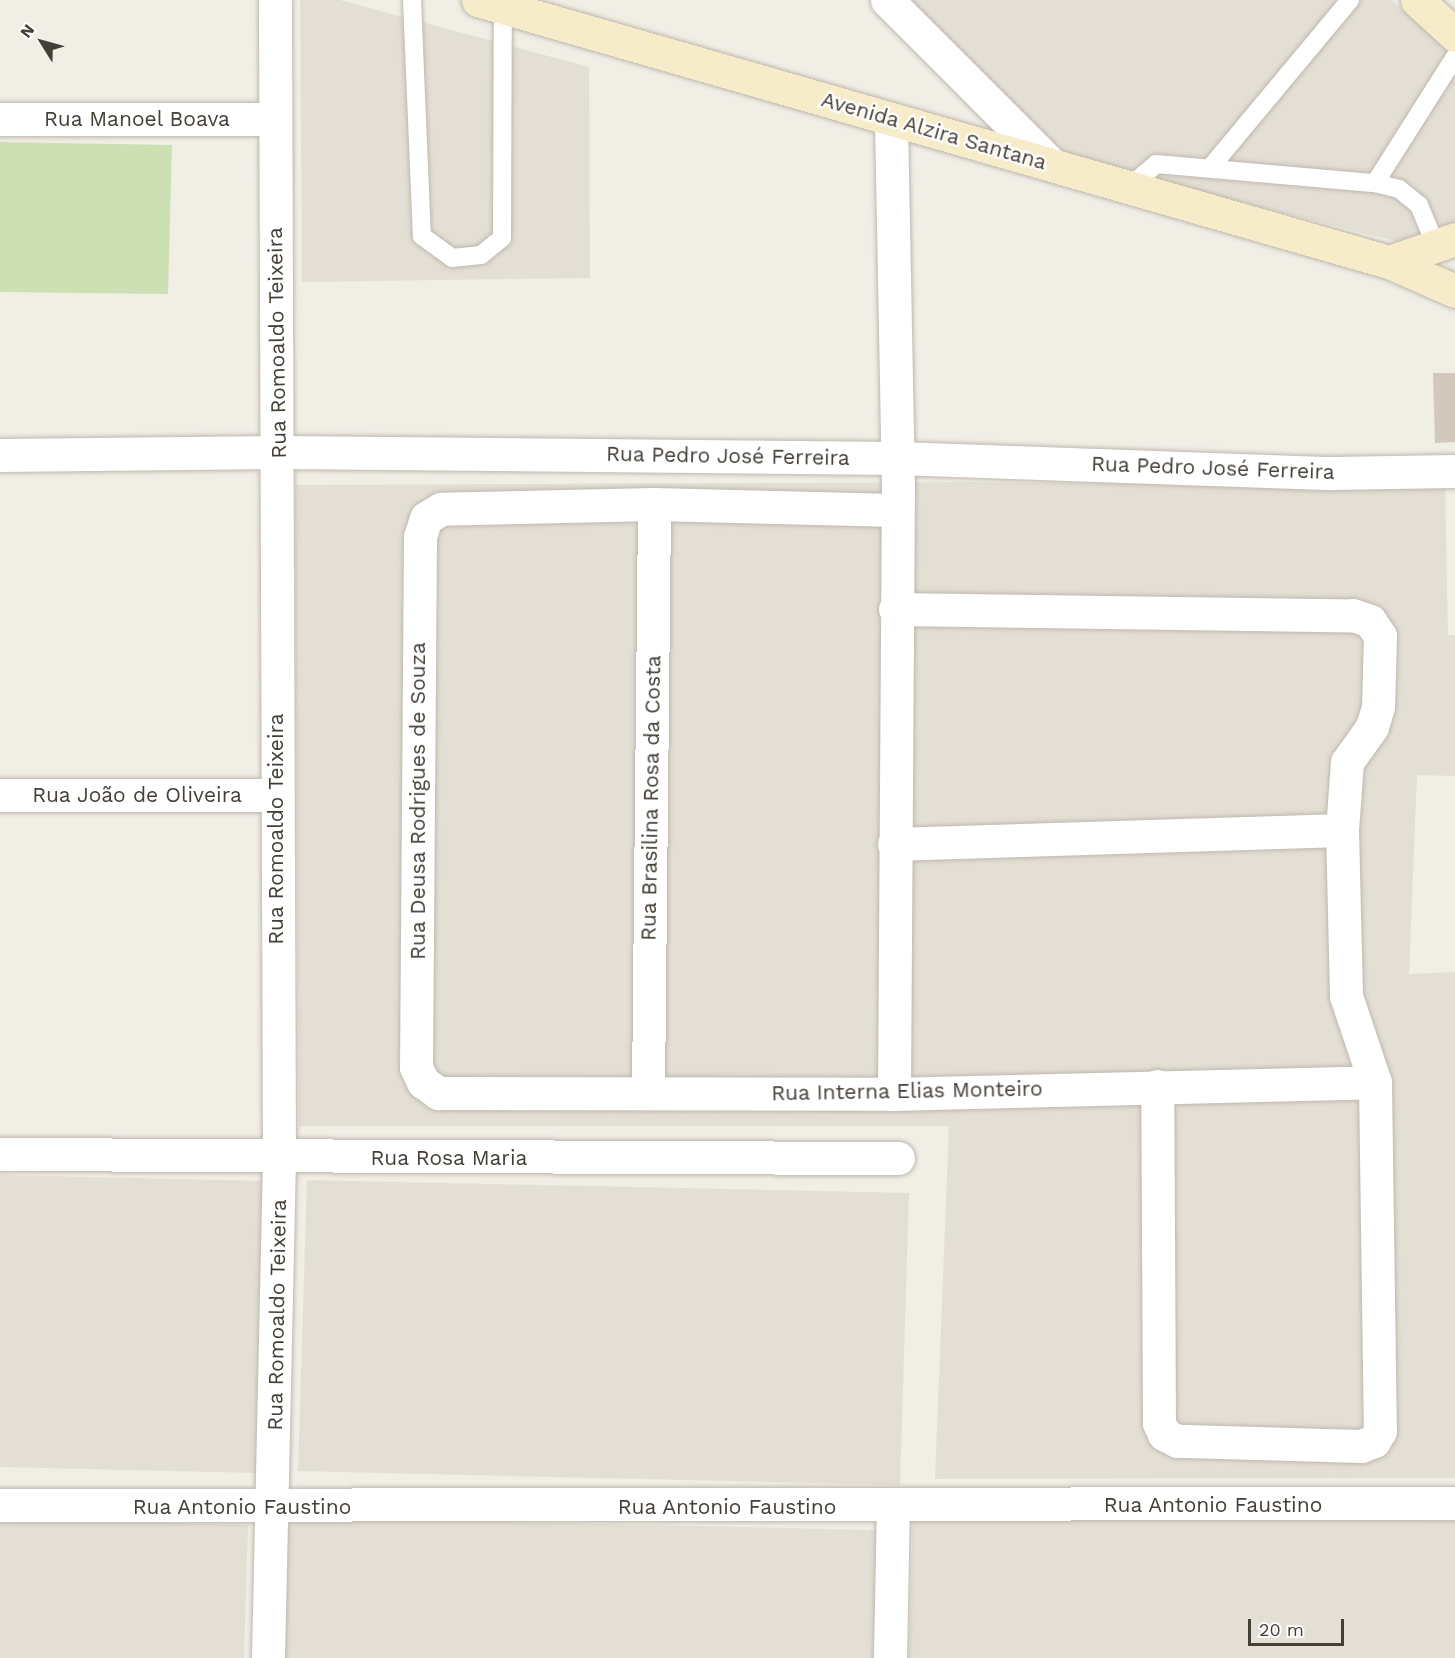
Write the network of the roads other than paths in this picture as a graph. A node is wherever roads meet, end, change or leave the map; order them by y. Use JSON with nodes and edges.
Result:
{"nodes":[{"id":1,"x":274,"y":0,"type":"edge"},
{"id":2,"x":412,"y":0,"type":"edge"},
{"id":3,"x":887,"y":0,"type":"edge"},
{"id":4,"x":1350,"y":0,"type":"edge"},
{"id":5,"x":1417,"y":0,"type":"edge"},
{"id":6,"x":491,"y":4,"type":"edge"},
{"id":7,"x":1455,"y":34,"type":"edge"},
{"id":8,"x":1455,"y":57,"type":"edge"},
{"id":9,"x":0,"y":119,"type":"edge"},
{"id":10,"x":274,"y":120,"type":"junction"},
{"id":11,"x":891,"y":120,"type":"junction"},
{"id":12,"x":1051,"y":164,"type":"junction"},
{"id":13,"x":1210,"y":168,"type":"junction"},
{"id":14,"x":1375,"y":183,"type":"junction"},
{"id":15,"x":1129,"y":187,"type":"junction"},
{"id":16,"x":1445,"y":243,"type":"edge"},
{"id":17,"x":1389,"y":262,"type":"junction"},
{"id":18,"x":1455,"y":291,"type":"edge"},
{"id":19,"x":279,"y":452,"type":"junction"},
{"id":20,"x":0,"y":455,"type":"edge"},
{"id":21,"x":898,"y":458,"type":"junction"},
{"id":22,"x":1455,"y":471,"type":"edge"},
{"id":23,"x":654,"y":504,"type":"junction"},
{"id":24,"x":896,"y":510,"type":"junction"},
{"id":25,"x":895,"y":609,"type":"junction"},
{"id":26,"x":0,"y":795,"type":"edge"},
{"id":27,"x":274,"y":795,"type":"junction"},
{"id":28,"x":1342,"y":831,"type":"junction"},
{"id":29,"x":894,"y":844,"type":"junction"},
{"id":30,"x":1375,"y":1082,"type":"junction"},
{"id":31,"x":1158,"y":1086,"type":"junction"},
{"id":32,"x":648,"y":1091,"type":"junction"},
{"id":33,"x":438,"y":1093,"type":"joint"},
{"id":34,"x":894,"y":1094,"type":"junction"},
{"id":35,"x":0,"y":1154,"type":"edge"},
{"id":36,"x":279,"y":1158,"type":"junction"},
{"id":37,"x":898,"y":1158,"type":"dead end"},
{"id":38,"x":1455,"y":1503,"type":"edge"},
{"id":39,"x":0,"y":1505,"type":"edge"},
{"id":40,"x":893,"y":1506,"type":"junction"},
{"id":41,"x":274,"y":1508,"type":"junction"},
{"id":42,"x":268,"y":1658,"type":"edge"},
{"id":43,"x":890,"y":1658,"type":"edge"}],
"edges":[{"from":1,"to":10,"type":"street","name":"Rua Romoaldo Teixeira"},
{"from":2,"to":6,"type":"lane"},
{"from":3,"to":12,"type":"street"},
{"from":4,"to":13,"type":"lane"},
{"from":5,"to":7,"type":"main road"},
{"from":6,"to":11,"type":"main road","name":"Avenida Alzira Santana"},
{"from":8,"to":14,"type":"lane"},
{"from":9,"to":10,"type":"street","name":"Rua Manoel Boava"},
{"from":10,"to":19,"type":"street","name":"Rua Romoaldo Teixeira"},
{"from":11,"to":12,"type":"main road","name":"Avenida Alzira Santana"},
{"from":11,"to":21,"type":"street"},
{"from":12,"to":15,"type":"main road","name":"Avenida Alzira Santana"},
{"from":13,"to":14,"type":"lane"},
{"from":13,"to":15,"type":"lane"},
{"from":14,"to":16,"type":"lane"},
{"from":15,"to":17,"type":"main road","name":"Avenida Alzira Santana"},
{"from":16,"to":17,"type":"main road"},
{"from":17,"to":18,"type":"main road","name":"Avenida Alzira Santana"},
{"from":19,"to":20,"type":"street","name":"Rua Pedro José Ferreira"},
{"from":19,"to":21,"type":"street","name":"Rua Pedro José Ferreira"},
{"from":19,"to":27,"type":"street","name":"Rua Romoaldo Teixeira"},
{"from":21,"to":22,"type":"street","name":"Rua Pedro José Ferreira"},
{"from":21,"to":24,"type":"street"},
{"from":23,"to":24,"type":"street"},
{"from":23,"to":32,"type":"street","name":"Rua Brasilina Rosa da Costa"},
{"from":23,"to":33,"type":"street","name":"Rua Deusa Rodrigues de Souza"},
{"from":24,"to":25,"type":"street"},
{"from":25,"to":28,"type":"street"},
{"from":25,"to":29,"type":"street"},
{"from":26,"to":27,"type":"street","name":"Rua João de Oliveira"},
{"from":27,"to":36,"type":"street","name":"Rua Romoaldo Teixeira"},
{"from":28,"to":29,"type":"street"},
{"from":28,"to":30,"type":"street"},
{"from":29,"to":34,"type":"street"},
{"from":30,"to":31,"type":"street","name":"Rua Interna Elias Monteiro"},
{"from":30,"to":31,"type":"street"},
{"from":31,"to":34,"type":"street","name":"Rua Interna Elias Monteiro"},
{"from":32,"to":33,"type":"street","name":"Rua Interna Elias Monteiro"},
{"from":32,"to":34,"type":"street","name":"Rua Interna Elias Monteiro"},
{"from":35,"to":36,"type":"street","name":"Rua Rosa Maria"},
{"from":36,"to":37,"type":"street","name":"Rua Rosa Maria"},
{"from":36,"to":41,"type":"street","name":"Rua Romoaldo Teixeira"},
{"from":38,"to":40,"type":"street","name":"Rua Antonio Faustino"},
{"from":39,"to":41,"type":"street","name":"Rua Antonio Faustino"},
{"from":40,"to":41,"type":"street","name":"Rua Antonio Faustino"},
{"from":40,"to":43,"type":"street"},
{"from":41,"to":42,"type":"street","name":"Rua Romoaldo Teixeira"}]}
